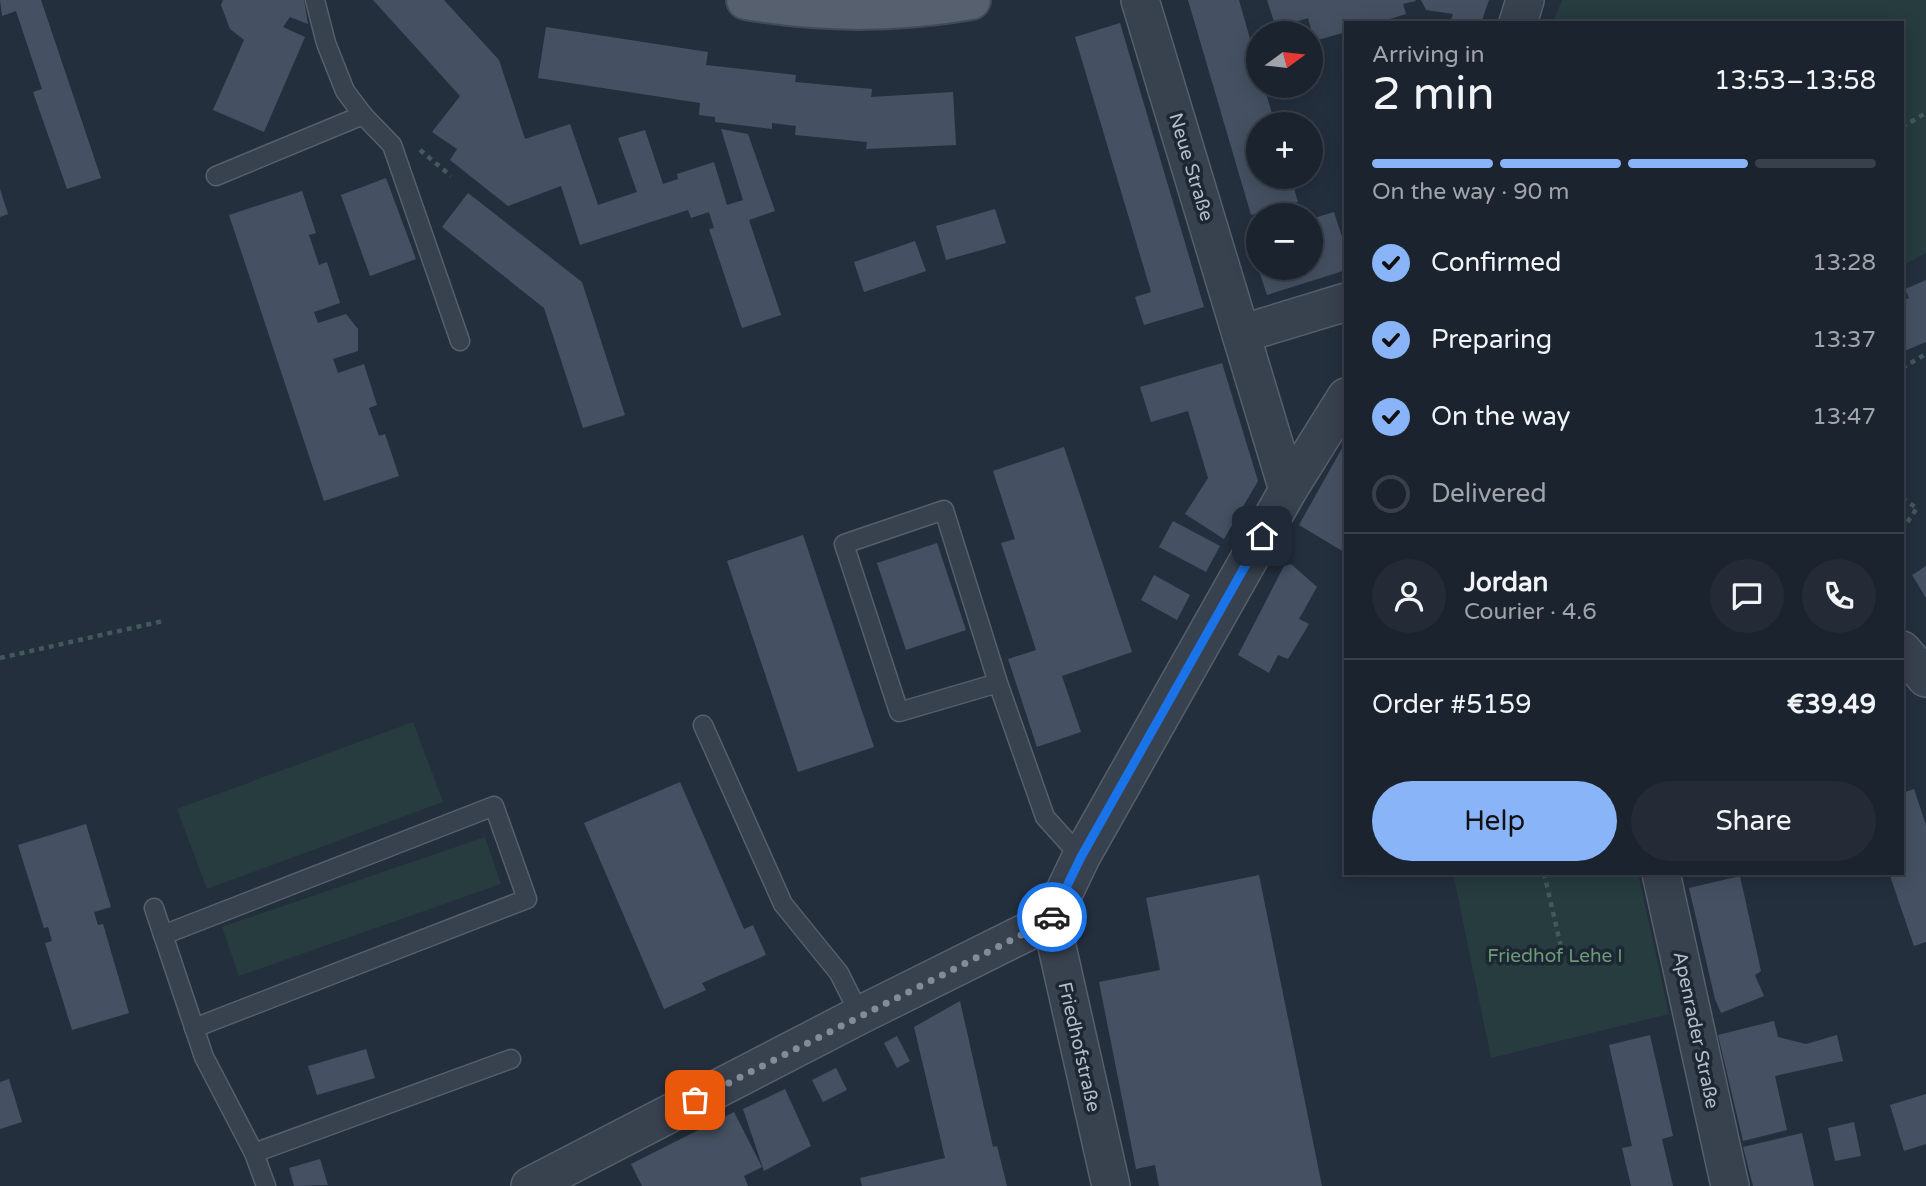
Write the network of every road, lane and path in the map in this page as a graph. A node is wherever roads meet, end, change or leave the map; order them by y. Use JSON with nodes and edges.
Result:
{"nodes":[{"id":1,"x":315,"y":0,"type":"edge"},
{"id":2,"x":746,"y":0,"type":"edge"},
{"id":3,"x":971,"y":0,"type":"edge"},
{"id":4,"x":1140,"y":0,"type":"edge"},
{"id":5,"x":1525,"y":0,"type":"edge"},
{"id":6,"x":1519,"y":21,"type":"edge"},
{"id":7,"x":1926,"y":113,"type":"edge"},
{"id":8,"x":363,"y":115,"type":"junction"},
{"id":9,"x":1904,"y":126,"type":"edge"},
{"id":10,"x":216,"y":176,"type":"dead end"},
{"id":11,"x":1344,"y":303,"type":"edge"},
{"id":12,"x":1241,"y":334,"type":"junction"},
{"id":13,"x":460,"y":341,"type":"dead end"},
{"id":14,"x":1926,"y":354,"type":"edge"},
{"id":15,"x":1904,"y":367,"type":"edge"},
{"id":16,"x":1344,"y":400,"type":"edge"},
{"id":17,"x":1288,"y":490,"type":"junction"},
{"id":18,"x":1904,"y":499,"type":"edge"},
{"id":19,"x":1904,"y":527,"type":"edge"},
{"id":20,"x":163,"y":621,"type":"dead end"},
{"id":21,"x":1904,"y":652,"type":"edge"},
{"id":22,"x":0,"y":658,"type":"edge"},
{"id":23,"x":1926,"y":678,"type":"edge"},
{"id":24,"x":998,"y":683,"type":"junction"},
{"id":25,"x":704,"y":725,"type":"dead end"},
{"id":26,"x":1081,"y":857,"type":"junction"},
{"id":27,"x":1544,"y":875,"type":"edge"},
{"id":28,"x":1661,"y":875,"type":"edge"},
{"id":29,"x":154,"y":908,"type":"dead end"},
{"id":30,"x":1051,"y":920,"type":"junction"},
{"id":31,"x":163,"y":935,"type":"junction"},
{"id":32,"x":1561,"y":947,"type":"dead end"},
{"id":33,"x":860,"y":1015,"type":"junction"},
{"id":34,"x":194,"y":1028,"type":"junction"},
{"id":35,"x":510,"y":1059,"type":"dead end"},
{"id":36,"x":254,"y":1153,"type":"junction"},
{"id":37,"x":267,"y":1186,"type":"edge"},
{"id":38,"x":530,"y":1186,"type":"edge"},
{"id":39,"x":1111,"y":1186,"type":"edge"},
{"id":40,"x":1730,"y":1186,"type":"edge"}],
"edges":[{"from":1,"to":8,"type":"lane"},
{"from":2,"to":3,"type":"main road"},
{"from":4,"to":12,"type":"street","name":"Neue Straße"},
{"from":5,"to":6,"type":"street"},
{"from":7,"to":9,"type":"path"},
{"from":8,"to":10,"type":"lane"},
{"from":8,"to":13,"type":"lane"},
{"from":11,"to":12,"type":"street"},
{"from":12,"to":17,"type":"street","name":"Neue Straße"},
{"from":14,"to":15,"type":"path"},
{"from":16,"to":17,"type":"street"},
{"from":17,"to":26,"type":"street"},
{"from":18,"to":19,"type":"path"},
{"from":20,"to":22,"type":"path"},
{"from":21,"to":23,"type":"street"},
{"from":24,"to":24,"type":"lane"},
{"from":24,"to":26,"type":"lane"},
{"from":25,"to":33,"type":"lane"},
{"from":26,"to":30,"type":"street"},
{"from":27,"to":32,"type":"path"},
{"from":28,"to":40,"type":"street","name":"Apenrader Straße"},
{"from":29,"to":31,"type":"lane"},
{"from":30,"to":33,"type":"street"},
{"from":30,"to":39,"type":"street","name":"Friedhofstraße"},
{"from":31,"to":34,"type":"lane"},
{"from":31,"to":34,"type":"lane"},
{"from":33,"to":38,"type":"street"},
{"from":34,"to":36,"type":"lane"},
{"from":35,"to":36,"type":"lane"},
{"from":36,"to":37,"type":"lane"}]}
